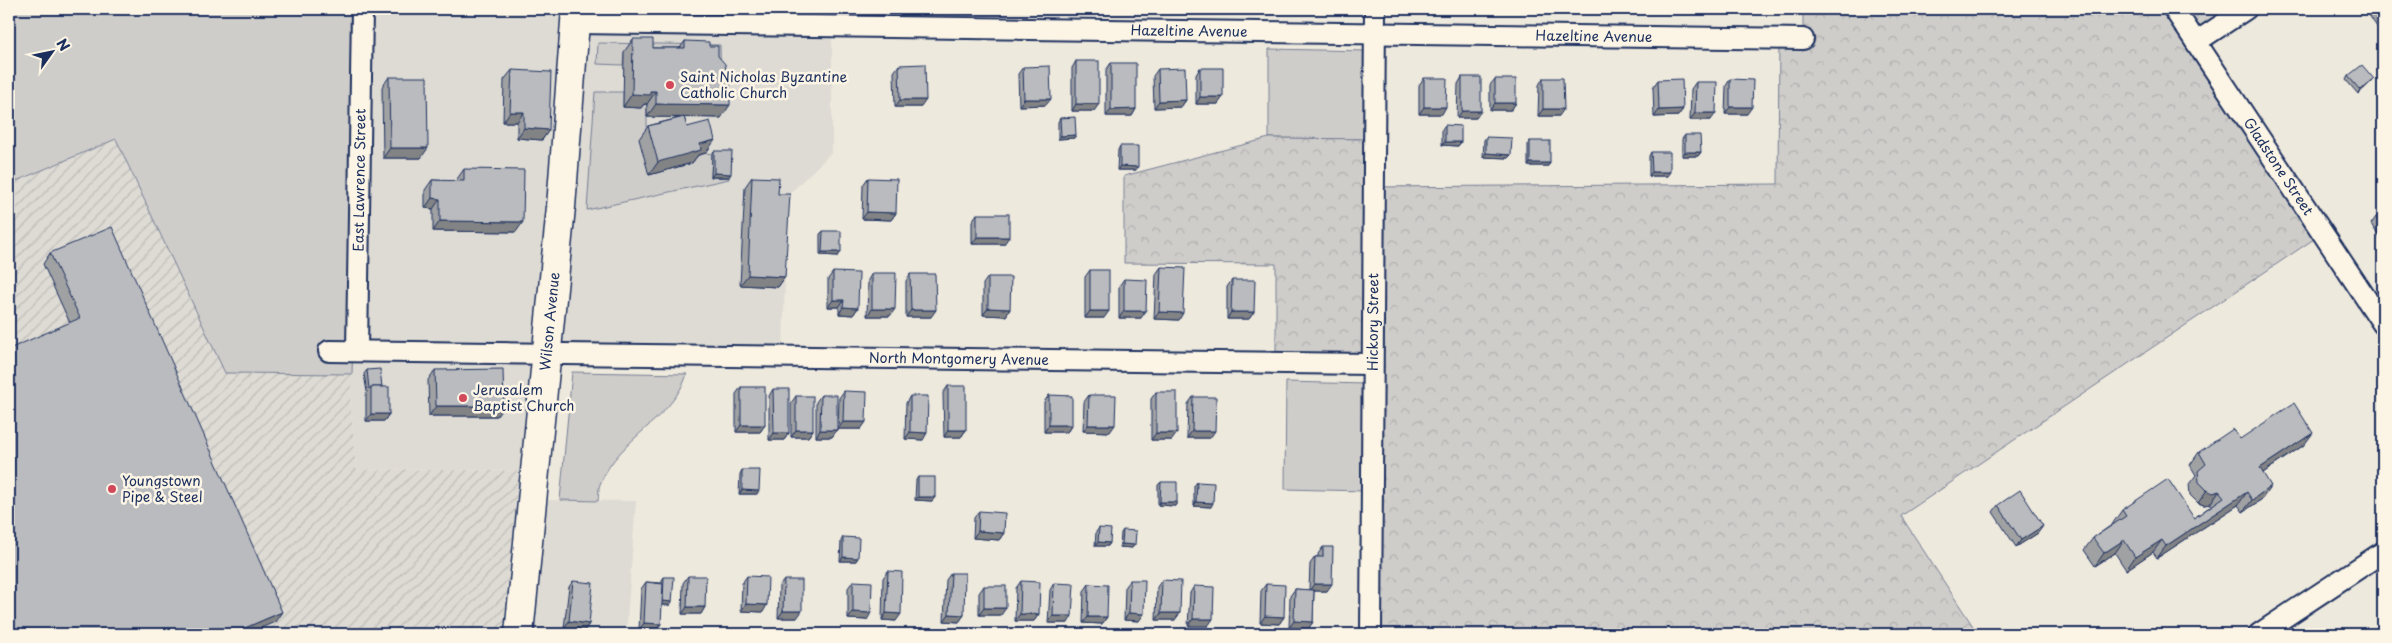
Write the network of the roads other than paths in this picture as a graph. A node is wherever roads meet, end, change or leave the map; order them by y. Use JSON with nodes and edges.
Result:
{"nodes":[{"id":1,"x":362,"y":9,"type":"edge"},
{"id":2,"x":1375,"y":9,"type":"edge"},
{"id":3,"x":2174,"y":9,"type":"edge"},
{"id":4,"x":2246,"y":9,"type":"edge"},
{"id":5,"x":576,"y":16,"type":"edge"},
{"id":6,"x":1375,"y":34,"type":"junction"},
{"id":7,"x":1804,"y":39,"type":"dead end"},
{"id":8,"x":2196,"y":42,"type":"junction"},
{"id":9,"x":2383,"y":324,"type":"edge"},
{"id":10,"x":329,"y":351,"type":"dead end"},
{"id":11,"x":357,"y":351,"type":"junction"},
{"id":12,"x":546,"y":354,"type":"junction"},
{"id":13,"x":1372,"y":364,"type":"junction"},
{"id":14,"x":2383,"y":552,"type":"edge"},
{"id":15,"x":519,"y":634,"type":"edge"},
{"id":16,"x":1371,"y":634,"type":"edge"},
{"id":17,"x":2258,"y":634,"type":"edge"}],
"edges":[{"from":1,"to":11,"type":"street","name":"East Lawrence Street"},
{"from":2,"to":6,"type":"street","name":"Hickory Street"},
{"from":3,"to":8,"type":"street","name":"Gladstone Street"},
{"from":4,"to":8,"type":"street"},
{"from":5,"to":6,"type":"street","name":"Hazeltine Avenue"},
{"from":5,"to":12,"type":"main road","name":"Wilson Avenue"},
{"from":6,"to":7,"type":"street","name":"Hazeltine Avenue"},
{"from":6,"to":13,"type":"street","name":"Hickory Street"},
{"from":8,"to":9,"type":"street","name":"Gladstone Street"},
{"from":10,"to":11,"type":"street","name":"North Montgomery Avenue"},
{"from":11,"to":12,"type":"street","name":"North Montgomery Avenue"},
{"from":12,"to":13,"type":"street","name":"North Montgomery Avenue"},
{"from":12,"to":15,"type":"main road","name":"Wilson Avenue"},
{"from":13,"to":16,"type":"street","name":"Hickory Street"},
{"from":14,"to":17,"type":"street"}]}
